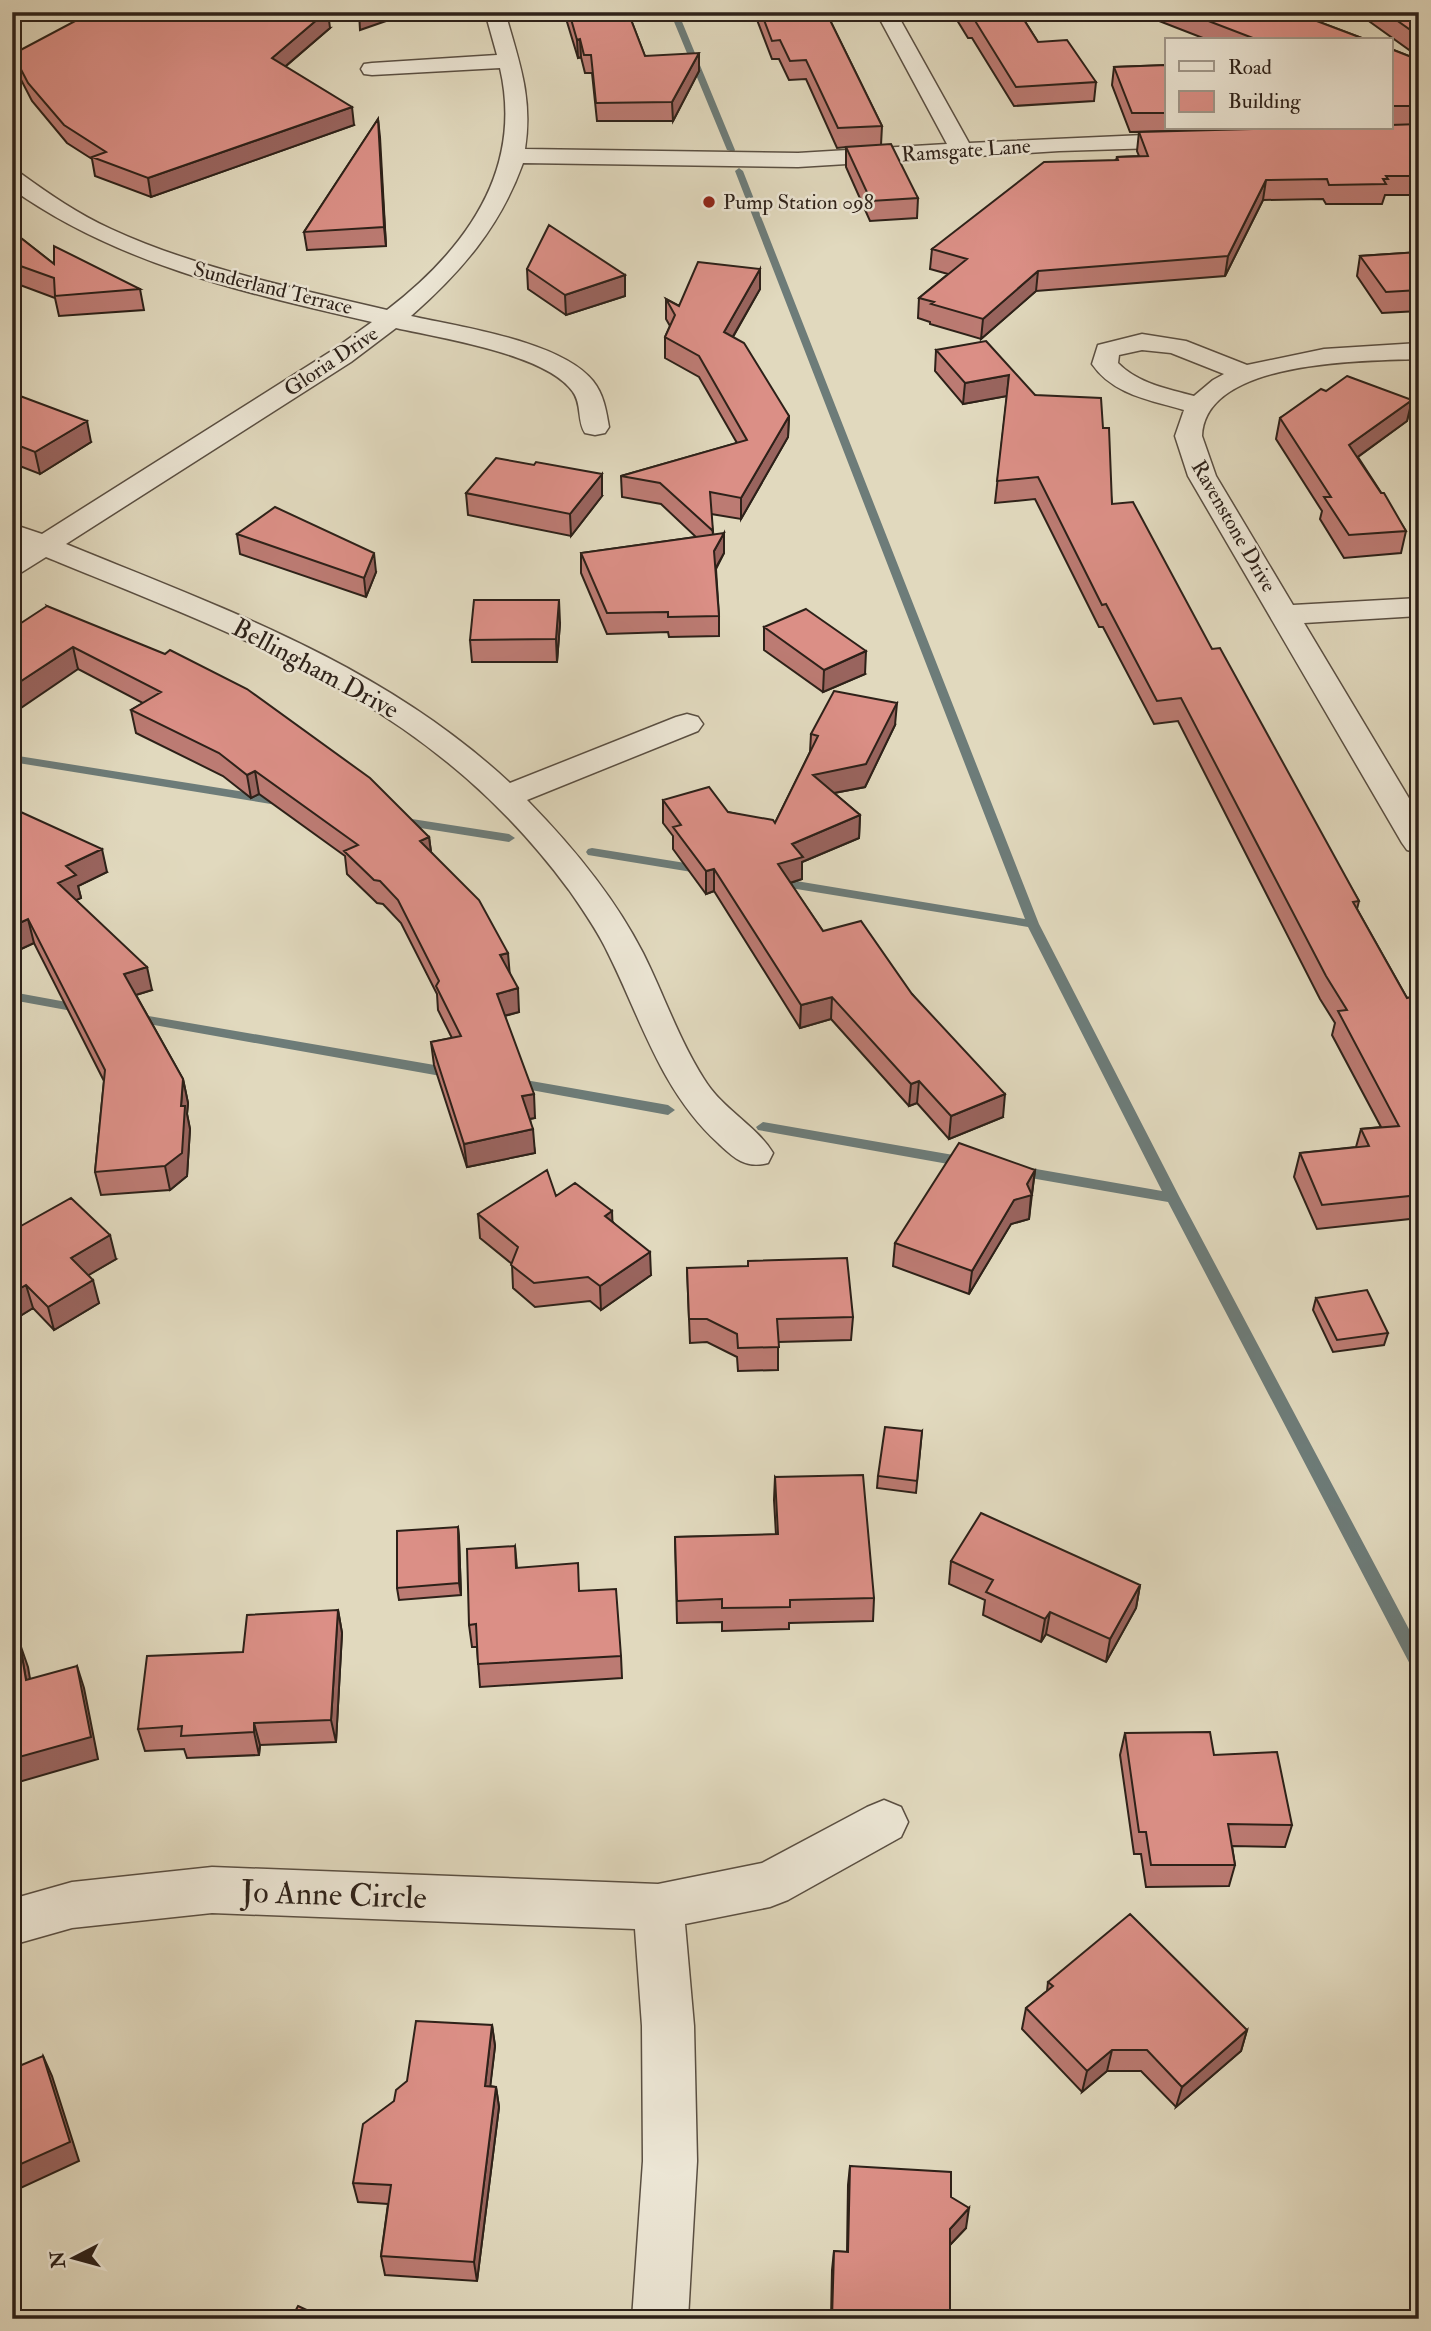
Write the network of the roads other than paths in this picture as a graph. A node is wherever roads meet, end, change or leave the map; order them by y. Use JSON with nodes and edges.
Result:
{"nodes":[{"id":1,"x":495,"y":12,"type":"edge"},
{"id":2,"x":886,"y":12,"type":"edge"},
{"id":3,"x":508,"y":61,"type":"junction"},
{"id":4,"x":372,"y":69,"type":"dead end"},
{"id":5,"x":1210,"y":140,"type":"edge"},
{"id":6,"x":962,"y":150,"type":"junction"},
{"id":7,"x":513,"y":156,"type":"junction"},
{"id":8,"x":12,"y":178,"type":"edge"},
{"id":9,"x":393,"y":319,"type":"junction"},
{"id":10,"x":1419,"y":351,"type":"edge"},
{"id":11,"x":1246,"y":374,"type":"junction"},
{"id":12,"x":1200,"y":405,"type":"junction"},
{"id":13,"x":595,"y":427,"type":"dead end"},
{"id":14,"x":12,"y":533,"type":"edge"},
{"id":15,"x":45,"y":545,"type":"junction"},
{"id":16,"x":12,"y":566,"type":"edge"},
{"id":17,"x":1419,"y":607,"type":"edge"},
{"id":18,"x":1284,"y":615,"type":"junction"},
{"id":19,"x":687,"y":724,"type":"dead end"},
{"id":20,"x":505,"y":797,"type":"junction"},
{"id":21,"x":1419,"y":843,"type":"edge"},
{"id":22,"x":754,"y":1153,"type":"dead end"},
{"id":23,"x":884,"y":1822,"type":"dead end"},
{"id":24,"x":658,"y":1907,"type":"junction"},
{"id":25,"x":12,"y":1922,"type":"edge"},
{"id":26,"x":660,"y":2319,"type":"edge"}],
"edges":[{"from":1,"to":3,"type":"street","name":"Gloria Drive"},
{"from":2,"to":6,"type":"street"},
{"from":3,"to":4,"type":"street"},
{"from":3,"to":7,"type":"street","name":"Gloria Drive"},
{"from":5,"to":6,"type":"street","name":"Ramsgate Lane"},
{"from":6,"to":7,"type":"street","name":"Ramsgate Lane"},
{"from":7,"to":9,"type":"street","name":"Gloria Drive"},
{"from":8,"to":9,"type":"street","name":"Sunderland Terrace"},
{"from":9,"to":13,"type":"street","name":"Sunderland Terrace"},
{"from":9,"to":15,"type":"street","name":"Gloria Drive"},
{"from":10,"to":11,"type":"street"},
{"from":11,"to":12,"type":"street"},
{"from":11,"to":12,"type":"street"},
{"from":12,"to":18,"type":"street","name":"Ravenstone Drive"},
{"from":14,"to":15,"type":"street","name":"Bellingham Drive"},
{"from":15,"to":16,"type":"street","name":"Gloria Drive"},
{"from":15,"to":20,"type":"street","name":"Bellingham Drive"},
{"from":17,"to":18,"type":"street"},
{"from":18,"to":21,"type":"street","name":"Ravenstone Drive"},
{"from":19,"to":20,"type":"street"},
{"from":20,"to":22,"type":"street","name":"Bellingham Drive"},
{"from":23,"to":24,"type":"street","name":"Jo Anne Circle"},
{"from":24,"to":25,"type":"street","name":"Jo Anne Circle"},
{"from":24,"to":26,"type":"street"}]}
